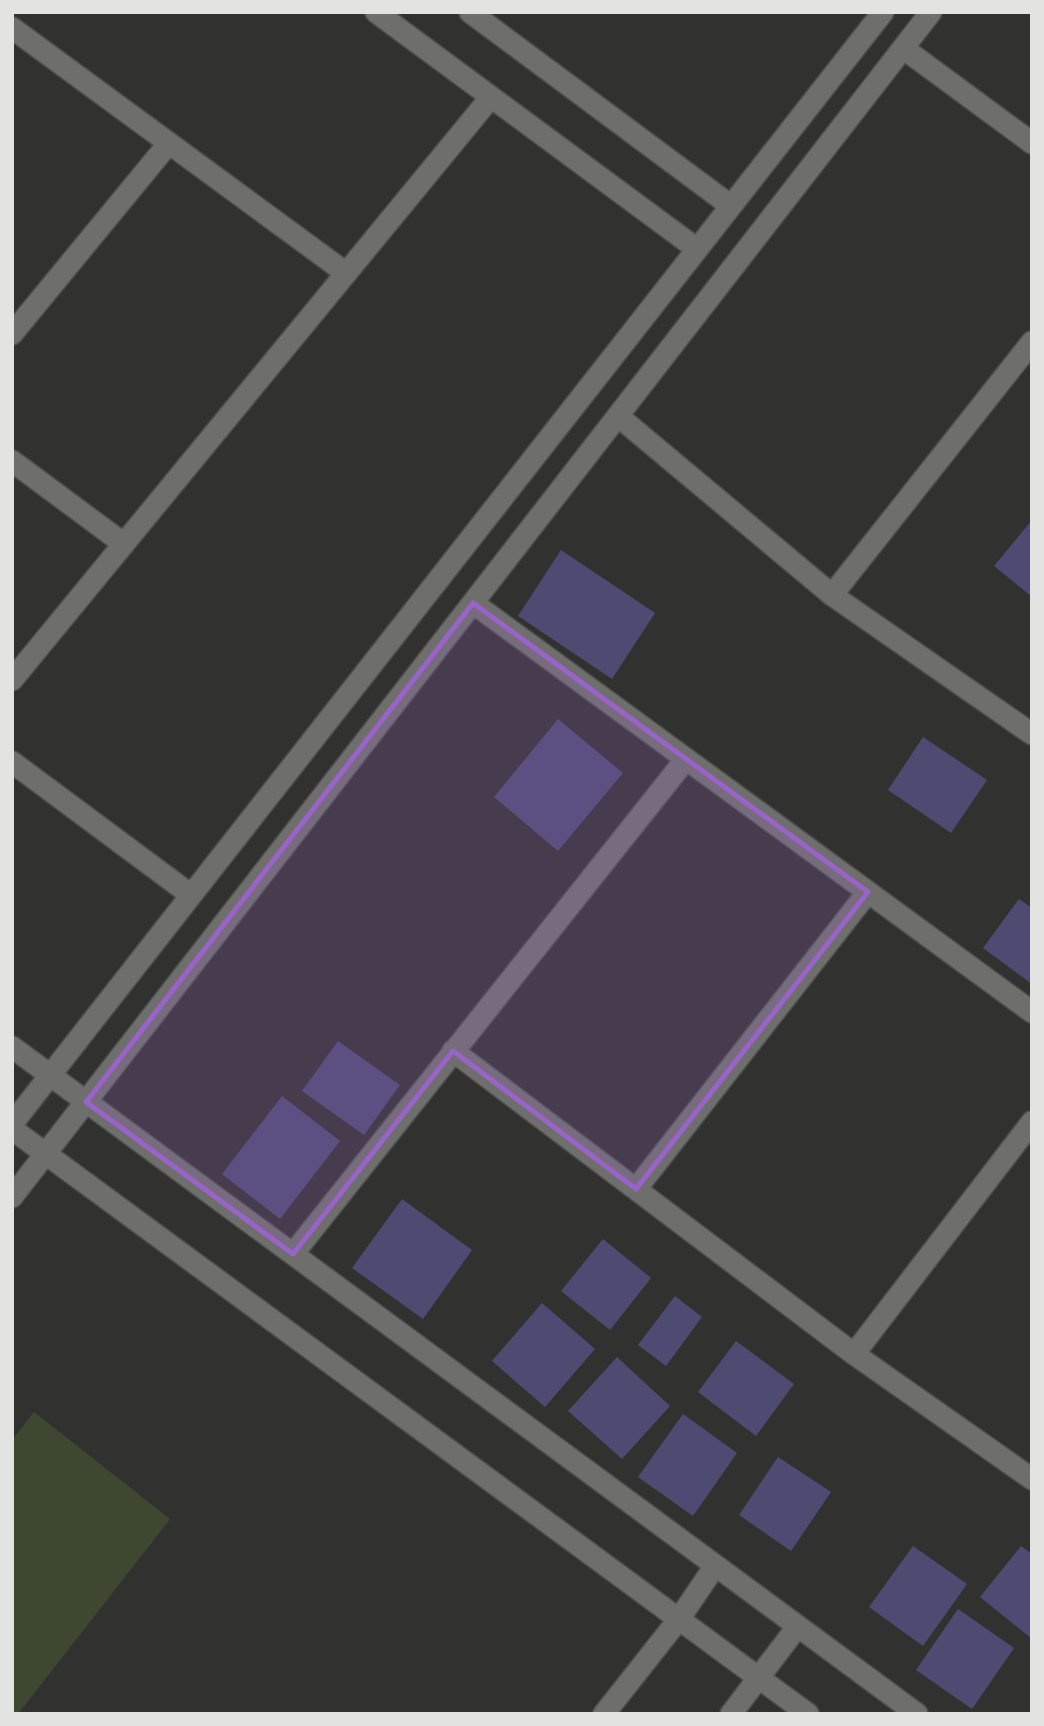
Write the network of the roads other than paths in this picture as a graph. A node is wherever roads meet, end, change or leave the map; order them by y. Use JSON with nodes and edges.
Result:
{"nodes":[{"id":1,"x":376,"y":12,"type":"edge"},
{"id":2,"x":470,"y":12,"type":"edge"},
{"id":3,"x":883,"y":12,"type":"edge"},
{"id":4,"x":931,"y":12,"type":"edge"},
{"id":5,"x":12,"y":28,"type":"edge"},
{"id":6,"x":903,"y":48,"type":"junction"},
{"id":7,"x":491,"y":97,"type":"junction"},
{"id":8,"x":169,"y":143,"type":"junction"},
{"id":9,"x":1032,"y":143,"type":"edge"},
{"id":10,"x":731,"y":206,"type":"junction"},
{"id":11,"x":698,"y":249,"type":"junction"},
{"id":12,"x":346,"y":273,"type":"junction"},
{"id":13,"x":16,"y":322,"type":"edge"},
{"id":14,"x":1032,"y":342,"type":"edge"},
{"id":15,"x":618,"y":416,"type":"junction"},
{"id":16,"x":12,"y":461,"type":"edge"},
{"id":17,"x":124,"y":544,"type":"junction"},
{"id":18,"x":832,"y":595,"type":"junction"},
{"id":19,"x":473,"y":603,"type":"junction"},
{"id":20,"x":12,"y":680,"type":"edge"},
{"id":21,"x":1029,"y":726,"type":"edge"},
{"id":22,"x":686,"y":759,"type":"junction"},
{"id":23,"x":12,"y":762,"type":"edge"},
{"id":24,"x":868,"y":892,"type":"junction"},
{"id":25,"x":191,"y":895,"type":"junction"},
{"id":26,"x":1032,"y":1012,"type":"edge"},
{"id":27,"x":12,"y":1047,"type":"edge"},
{"id":28,"x":453,"y":1051,"type":"junction"},
{"id":29,"x":50,"y":1075,"type":"junction"},
{"id":30,"x":86,"y":1102,"type":"junction"},
{"id":31,"x":1032,"y":1122,"type":"edge"},
{"id":32,"x":12,"y":1124,"type":"edge"},
{"id":33,"x":12,"y":1129,"type":"edge"},
{"id":34,"x":46,"y":1154,"type":"junction"},
{"id":35,"x":636,"y":1189,"type":"junction"},
{"id":36,"x":12,"y":1197,"type":"edge"},
{"id":37,"x":293,"y":1254,"type":"junction"},
{"id":38,"x":855,"y":1354,"type":"junction"},
{"id":39,"x":1030,"y":1473,"type":"edge"},
{"id":40,"x":715,"y":1566,"type":"junction"},
{"id":41,"x":679,"y":1619,"type":"junction"},
{"id":42,"x":798,"y":1626,"type":"junction"},
{"id":43,"x":760,"y":1679,"type":"junction"},
{"id":44,"x":604,"y":1714,"type":"edge"},
{"id":45,"x":731,"y":1714,"type":"edge"},
{"id":46,"x":807,"y":1714,"type":"edge"},
{"id":47,"x":917,"y":1714,"type":"edge"}],
"edges":[{"from":1,"to":7,"type":"street"},
{"from":2,"to":10,"type":"street"},
{"from":3,"to":10,"type":"street"},
{"from":4,"to":6,"type":"street"},
{"from":5,"to":8,"type":"street"},
{"from":6,"to":9,"type":"street"},
{"from":6,"to":15,"type":"street"},
{"from":7,"to":11,"type":"street"},
{"from":7,"to":12,"type":"street"},
{"from":8,"to":12,"type":"street"},
{"from":8,"to":13,"type":"street"},
{"from":10,"to":11,"type":"street"},
{"from":11,"to":25,"type":"street"},
{"from":12,"to":17,"type":"street"},
{"from":14,"to":18,"type":"street"},
{"from":15,"to":18,"type":"street"},
{"from":15,"to":19,"type":"street"},
{"from":16,"to":17,"type":"street"},
{"from":17,"to":20,"type":"street"},
{"from":18,"to":21,"type":"street"},
{"from":19,"to":22,"type":"street"},
{"from":19,"to":30,"type":"street"},
{"from":22,"to":24,"type":"street"},
{"from":22,"to":28,"type":"street"},
{"from":23,"to":25,"type":"street"},
{"from":24,"to":26,"type":"street"},
{"from":24,"to":35,"type":"street"},
{"from":25,"to":29,"type":"street"},
{"from":27,"to":29,"type":"street"},
{"from":28,"to":35,"type":"street"},
{"from":28,"to":37,"type":"street"},
{"from":29,"to":30,"type":"street"},
{"from":29,"to":32,"type":"street"},
{"from":30,"to":34,"type":"street"},
{"from":30,"to":37,"type":"street"},
{"from":31,"to":38,"type":"street"},
{"from":33,"to":34,"type":"street"},
{"from":34,"to":36,"type":"street"},
{"from":34,"to":41,"type":"street"},
{"from":35,"to":38,"type":"street"},
{"from":37,"to":40,"type":"street"},
{"from":38,"to":39,"type":"street"},
{"from":40,"to":41,"type":"street"},
{"from":40,"to":42,"type":"street"},
{"from":41,"to":43,"type":"street"},
{"from":41,"to":44,"type":"street"},
{"from":42,"to":43,"type":"street"},
{"from":42,"to":47,"type":"street"},
{"from":43,"to":45,"type":"street"},
{"from":43,"to":46,"type":"street"}]}
